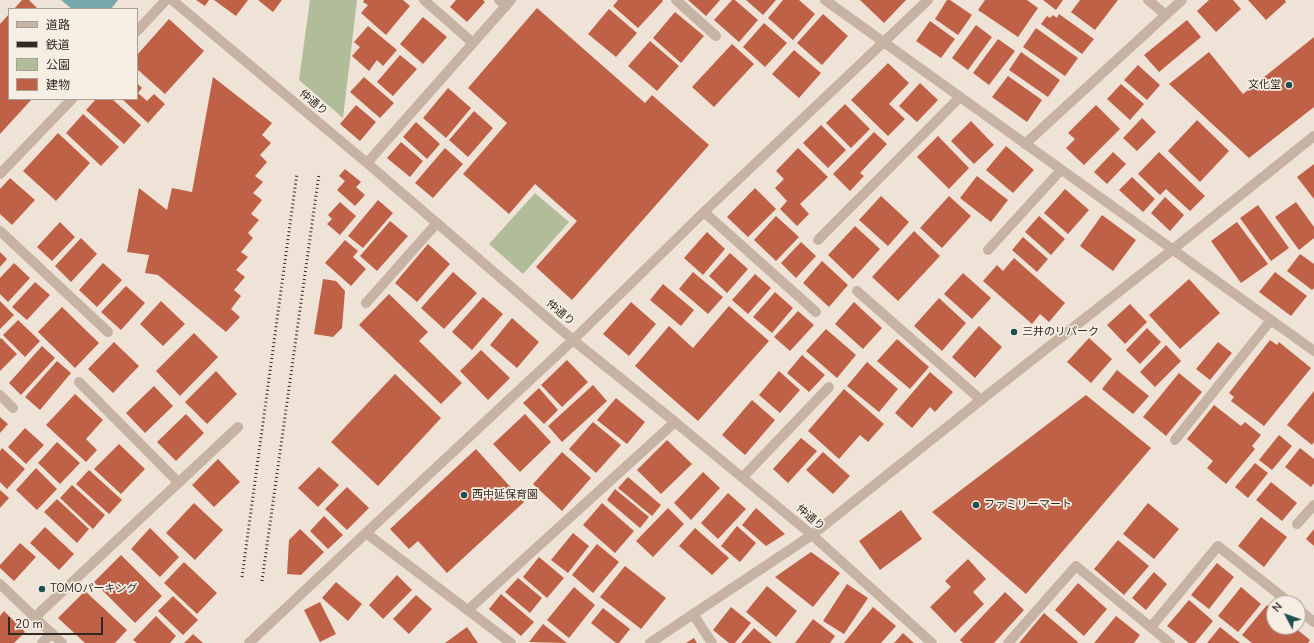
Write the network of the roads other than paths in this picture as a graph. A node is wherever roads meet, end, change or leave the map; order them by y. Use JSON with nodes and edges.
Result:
{"nodes":[{"id":1,"x":166,"y":0,"type":"edge"},
{"id":2,"x":172,"y":0,"type":"edge"},
{"id":3,"x":424,"y":0,"type":"edge"},
{"id":4,"x":676,"y":0,"type":"edge"},
{"id":5,"x":826,"y":0,"type":"edge"},
{"id":6,"x":928,"y":0,"type":"edge"},
{"id":7,"x":1148,"y":0,"type":"edge"},
{"id":8,"x":1182,"y":0,"type":"edge"},
{"id":9,"x":505,"y":2,"type":"edge"},
{"id":10,"x":1166,"y":15,"type":"junction"},
{"id":11,"x":138,"y":30,"type":"edge"},
{"id":12,"x":716,"y":36,"type":"dead end"},
{"id":13,"x":885,"y":42,"type":"junction"},
{"id":14,"x":473,"y":43,"type":"junction"},
{"id":15,"x":960,"y":97,"type":"junction"},
{"id":16,"x":71,"y":100,"type":"edge"},
{"id":17,"x":1314,"y":136,"type":"edge"},
{"id":18,"x":1025,"y":144,"type":"junction"},
{"id":19,"x":367,"y":163,"type":"junction"},
{"id":20,"x":1061,"y":170,"type":"junction"},
{"id":21,"x":0,"y":174,"type":"edge"},
{"id":22,"x":704,"y":212,"type":"junction"},
{"id":23,"x":437,"y":223,"type":"junction"},
{"id":24,"x":0,"y":231,"type":"edge"},
{"id":25,"x":818,"y":240,"type":"dead end"},
{"id":26,"x":988,"y":250,"type":"dead end"},
{"id":27,"x":1172,"y":250,"type":"junction"},
{"id":28,"x":856,"y":291,"type":"dead end"},
{"id":29,"x":366,"y":303,"type":"dead end"},
{"id":30,"x":816,"y":312,"type":"dead end"},
{"id":31,"x":1271,"y":320,"type":"junction"},
{"id":32,"x":108,"y":332,"type":"dead end"},
{"id":33,"x":573,"y":340,"type":"junction"},
{"id":34,"x":1314,"y":352,"type":"edge"},
{"id":35,"x":79,"y":382,"type":"dead end"},
{"id":36,"x":829,"y":387,"type":"dead end"},
{"id":37,"x":0,"y":395,"type":"edge"},
{"id":38,"x":980,"y":400,"type":"junction"},
{"id":39,"x":13,"y":408,"type":"dead end"},
{"id":40,"x":675,"y":422,"type":"junction"},
{"id":41,"x":238,"y":427,"type":"dead end"},
{"id":42,"x":1175,"y":440,"type":"dead end"},
{"id":43,"x":743,"y":477,"type":"junction"},
{"id":44,"x":178,"y":483,"type":"junction"},
{"id":45,"x":1314,"y":505,"type":"edge"},
{"id":46,"x":1297,"y":524,"type":"dead end"},
{"id":47,"x":366,"y":533,"type":"junction"},
{"id":48,"x":812,"y":536,"type":"junction"},
{"id":49,"x":0,"y":584,"type":"edge"},
{"id":50,"x":1280,"y":595,"type":"edge"},
{"id":51,"x":468,"y":610,"type":"junction"},
{"id":52,"x":693,"y":614,"type":"junction"},
{"id":53,"x":1306,"y":616,"type":"edge"},
{"id":54,"x":35,"y":617,"type":"junction"},
{"id":55,"x":1314,"y":622,"type":"edge"},
{"id":56,"x":1151,"y":627,"type":"junction"},
{"id":57,"x":52,"y":633,"type":"junction"},
{"id":58,"x":42,"y":643,"type":"edge"},
{"id":59,"x":62,"y":643,"type":"edge"},
{"id":60,"x":249,"y":643,"type":"edge"},
{"id":61,"x":511,"y":643,"type":"edge"},
{"id":62,"x":650,"y":643,"type":"edge"},
{"id":63,"x":712,"y":643,"type":"edge"},
{"id":64,"x":932,"y":643,"type":"edge"},
{"id":65,"x":1008,"y":643,"type":"edge"},
{"id":66,"x":1170,"y":643,"type":"edge"}],
"edges":[{"from":1,"to":11,"type":"street"},
{"from":2,"to":19,"type":"street","name":"仲通り"},
{"from":3,"to":14,"type":"street"},
{"from":4,"to":12,"type":"street"},
{"from":5,"to":13,"type":"street"},
{"from":6,"to":13,"type":"street"},
{"from":7,"to":10,"type":"street"},
{"from":8,"to":10,"type":"street"},
{"from":9,"to":14,"type":"street"},
{"from":10,"to":18,"type":"street"},
{"from":13,"to":15,"type":"street"},
{"from":13,"to":22,"type":"street"},
{"from":14,"to":19,"type":"street"},
{"from":15,"to":18,"type":"street"},
{"from":15,"to":25,"type":"street"},
{"from":16,"to":21,"type":"street"},
{"from":17,"to":27,"type":"street"},
{"from":18,"to":20,"type":"street"},
{"from":19,"to":23,"type":"street","name":"仲通り"},
{"from":20,"to":26,"type":"street"},
{"from":20,"to":27,"type":"street"},
{"from":22,"to":30,"type":"street"},
{"from":22,"to":33,"type":"street"},
{"from":23,"to":29,"type":"street"},
{"from":23,"to":33,"type":"street","name":"仲通り"},
{"from":24,"to":32,"type":"street"},
{"from":27,"to":31,"type":"street"},
{"from":27,"to":38,"type":"street"},
{"from":28,"to":38,"type":"street"},
{"from":31,"to":34,"type":"street"},
{"from":31,"to":42,"type":"street"},
{"from":33,"to":40,"type":"street","name":"仲通り"},
{"from":33,"to":47,"type":"street"},
{"from":35,"to":44,"type":"street"},
{"from":36,"to":43,"type":"street"},
{"from":37,"to":39,"type":"street"},
{"from":38,"to":48,"type":"street"},
{"from":40,"to":43,"type":"street","name":"仲通り"},
{"from":40,"to":51,"type":"street"},
{"from":41,"to":44,"type":"street"},
{"from":43,"to":48,"type":"street","name":"仲通り"},
{"from":44,"to":54,"type":"street"},
{"from":45,"to":46,"type":"street"},
{"from":47,"to":51,"type":"street"},
{"from":47,"to":60,"type":"street"},
{"from":48,"to":52,"type":"street"},
{"from":48,"to":64,"type":"street","name":"仲通り"},
{"from":49,"to":54,"type":"street"},
{"from":50,"to":56,"type":"street"},
{"from":51,"to":61,"type":"street"},
{"from":52,"to":62,"type":"street"},
{"from":52,"to":63,"type":"street"},
{"from":53,"to":55,"type":"street"},
{"from":54,"to":57,"type":"street"},
{"from":56,"to":65,"type":"street"},
{"from":56,"to":66,"type":"street"},
{"from":57,"to":58,"type":"street"},
{"from":57,"to":59,"type":"street"}]}
